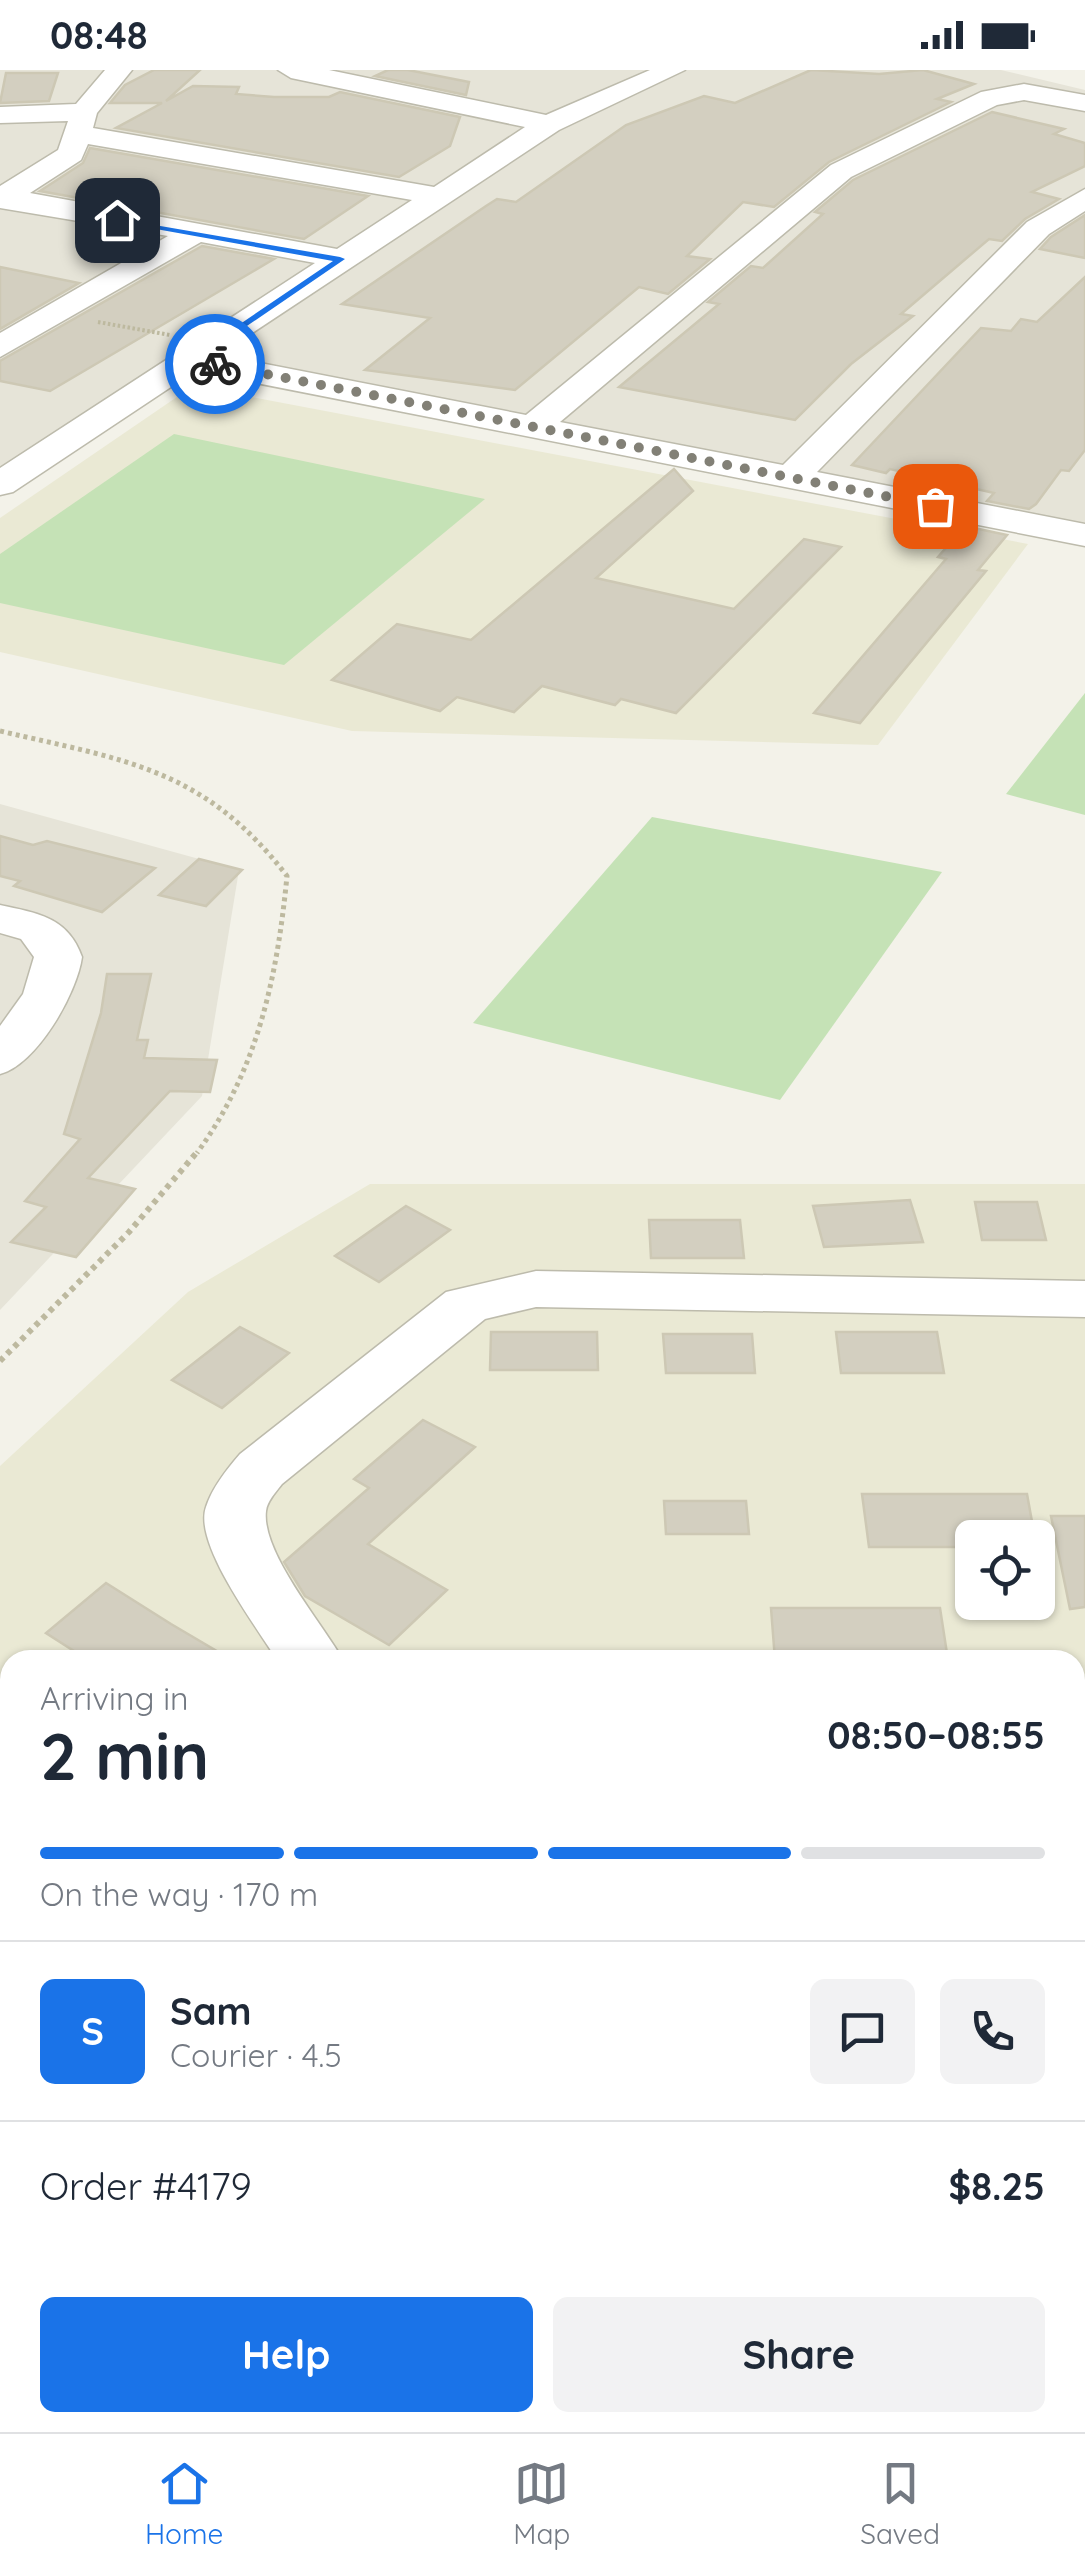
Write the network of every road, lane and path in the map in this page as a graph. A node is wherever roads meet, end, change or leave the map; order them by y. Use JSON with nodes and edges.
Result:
{"nodes":[{"id":1,"x":119,"y":70,"type":"edge"},
{"id":2,"x":291,"y":70,"type":"edge"},
{"id":3,"x":672,"y":70,"type":"edge"},
{"id":4,"x":1085,"y":102,"type":"edge"},
{"id":5,"x":0,"y":116,"type":"edge"},
{"id":6,"x":82,"y":123,"type":"junction"},
{"id":7,"x":548,"y":124,"type":"junction"},
{"id":8,"x":438,"y":196,"type":"junction"},
{"id":9,"x":2,"y":198,"type":"edge"},
{"id":10,"x":1085,"y":198,"type":"edge"},
{"id":11,"x":193,"y":234,"type":"junction"},
{"id":12,"x":340,"y":259,"type":"junction"},
{"id":13,"x":58,"y":314,"type":"junction"},
{"id":14,"x":0,"y":347,"type":"edge"},
{"id":15,"x":204,"y":352,"type":"junction"},
{"id":16,"x":533,"y":427,"type":"junction"},
{"id":17,"x":790,"y":478,"type":"junction"},
{"id":18,"x":0,"y":484,"type":"edge"},
{"id":19,"x":1084,"y":532,"type":"edge"},
{"id":20,"x":0,"y":730,"type":"edge"},
{"id":21,"x":0,"y":919,"type":"edge"},
{"id":22,"x":0,"y":1059,"type":"edge"},
{"id":23,"x":1085,"y":1299,"type":"edge"},
{"id":24,"x":0,"y":1361,"type":"edge"},
{"id":25,"x":304,"y":1650,"type":"edge"}],
"edges":[{"from":1,"to":6,"type":"street"},
{"from":2,"to":7,"type":"street"},
{"from":3,"to":7,"type":"street"},
{"from":4,"to":16,"type":"street"},
{"from":5,"to":6,"type":"street"},
{"from":6,"to":8,"type":"street"},
{"from":6,"to":9,"type":"street"},
{"from":7,"to":8,"type":"street"},
{"from":8,"to":12,"type":"street"},
{"from":9,"to":11,"type":"street"},
{"from":10,"to":17,"type":"street"},
{"from":11,"to":12,"type":"street"},
{"from":11,"to":13,"type":"street"},
{"from":12,"to":15,"type":"street"},
{"from":13,"to":14,"type":"street"},
{"from":13,"to":15,"type":"path"},
{"from":15,"to":16,"type":"street"},
{"from":15,"to":18,"type":"street"},
{"from":16,"to":17,"type":"street"},
{"from":17,"to":19,"type":"street"},
{"from":20,"to":24,"type":"path"},
{"from":21,"to":22,"type":"street"},
{"from":23,"to":25,"type":"street"}]}
